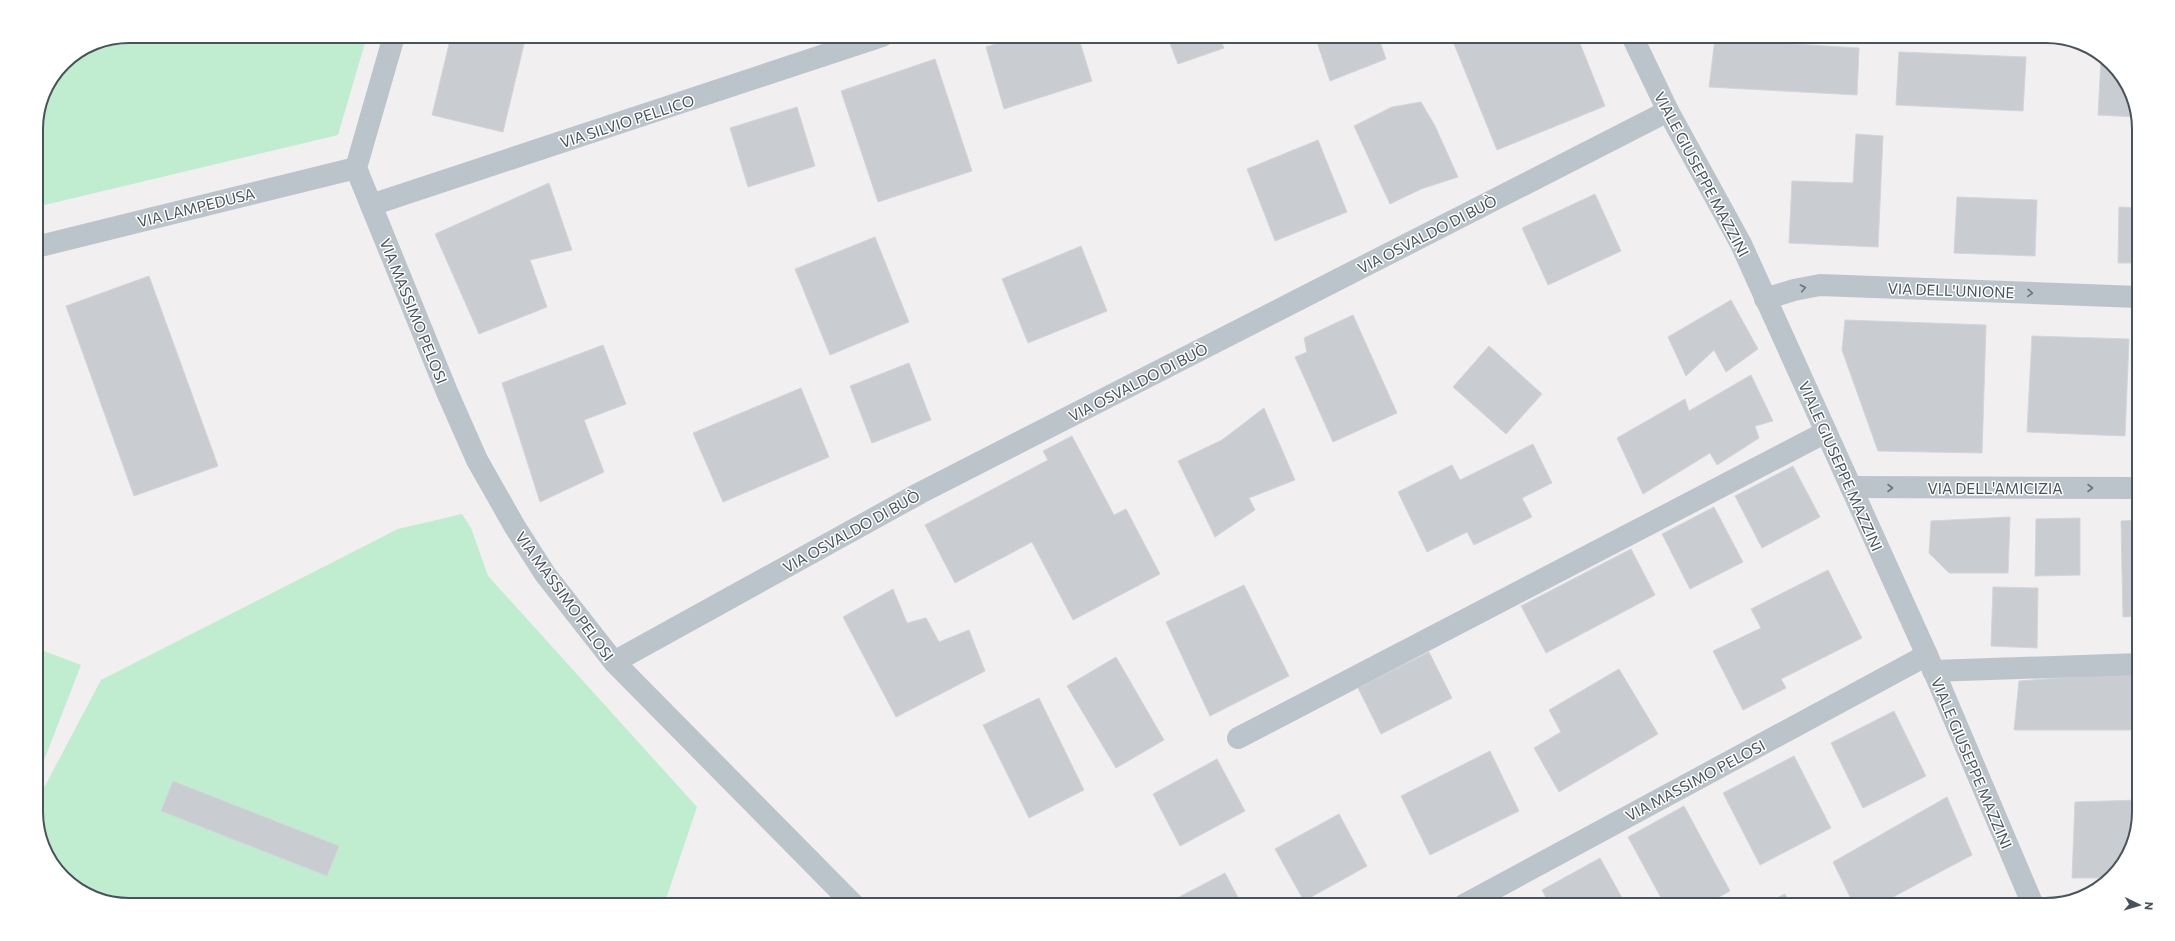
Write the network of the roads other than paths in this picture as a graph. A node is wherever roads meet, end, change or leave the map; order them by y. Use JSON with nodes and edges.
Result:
{"nodes":[{"id":1,"x":392,"y":43,"type":"edge"},
{"id":2,"x":861,"y":43,"type":"edge"},
{"id":3,"x":1635,"y":43,"type":"edge"},
{"id":4,"x":1668,"y":111,"type":"junction"},
{"id":5,"x":356,"y":168,"type":"junction"},
{"id":6,"x":371,"y":206,"type":"junction"},
{"id":7,"x":43,"y":245,"type":"edge"},
{"id":8,"x":2132,"y":296,"type":"edge"},
{"id":9,"x":1765,"y":299,"type":"junction"},
{"id":10,"x":1826,"y":432,"type":"junction"},
{"id":11,"x":1850,"y":488,"type":"junction"},
{"id":12,"x":2132,"y":488,"type":"edge"},
{"id":13,"x":614,"y":662,"type":"junction"},
{"id":14,"x":1930,"y":663,"type":"junction"},
{"id":15,"x":2132,"y":664,"type":"edge"},
{"id":16,"x":1238,"y":738,"type":"dead end"},
{"id":17,"x":847,"y":898,"type":"edge"},
{"id":18,"x":1477,"y":898,"type":"edge"},
{"id":19,"x":2031,"y":898,"type":"edge"}],
"edges":[{"from":1,"to":5,"type":"street"},
{"from":2,"to":6,"type":"street","name":"VIA SILVIO PELLICO"},
{"from":3,"to":4,"type":"street","name":"VIALE GIUSEPPE MAZZINI"},
{"from":4,"to":9,"type":"street","name":"VIALE GIUSEPPE MAZZINI"},
{"from":4,"to":13,"type":"street","name":"VIA OSVALDO DI BUÒ"},
{"from":5,"to":6,"type":"street","name":"VIA MASSIMO PELOSI"},
{"from":5,"to":7,"type":"street","name":"VIA LAMPEDUSA"},
{"from":6,"to":13,"type":"street","name":"VIA MASSIMO PELOSI"},
{"from":9,"to":8,"type":"street","name":"VIA DELL'UNIONE","one_way":true},
{"from":9,"to":10,"type":"street","name":"VIALE GIUSEPPE MAZZINI"},
{"from":10,"to":11,"type":"street","name":"VIALE GIUSEPPE MAZZINI"},
{"from":10,"to":16,"type":"street"},
{"from":11,"to":12,"type":"street","name":"VIA DELL'AMICIZIA","one_way":true},
{"from":11,"to":14,"type":"street","name":"VIALE GIUSEPPE MAZZINI"},
{"from":13,"to":17,"type":"street","name":"VIA MASSIMO PELOSI"},
{"from":14,"to":15,"type":"street"},
{"from":14,"to":18,"type":"street","name":"VIA MASSIMO PELOSI"},
{"from":14,"to":19,"type":"street","name":"VIALE GIUSEPPE MAZZINI"}]}
